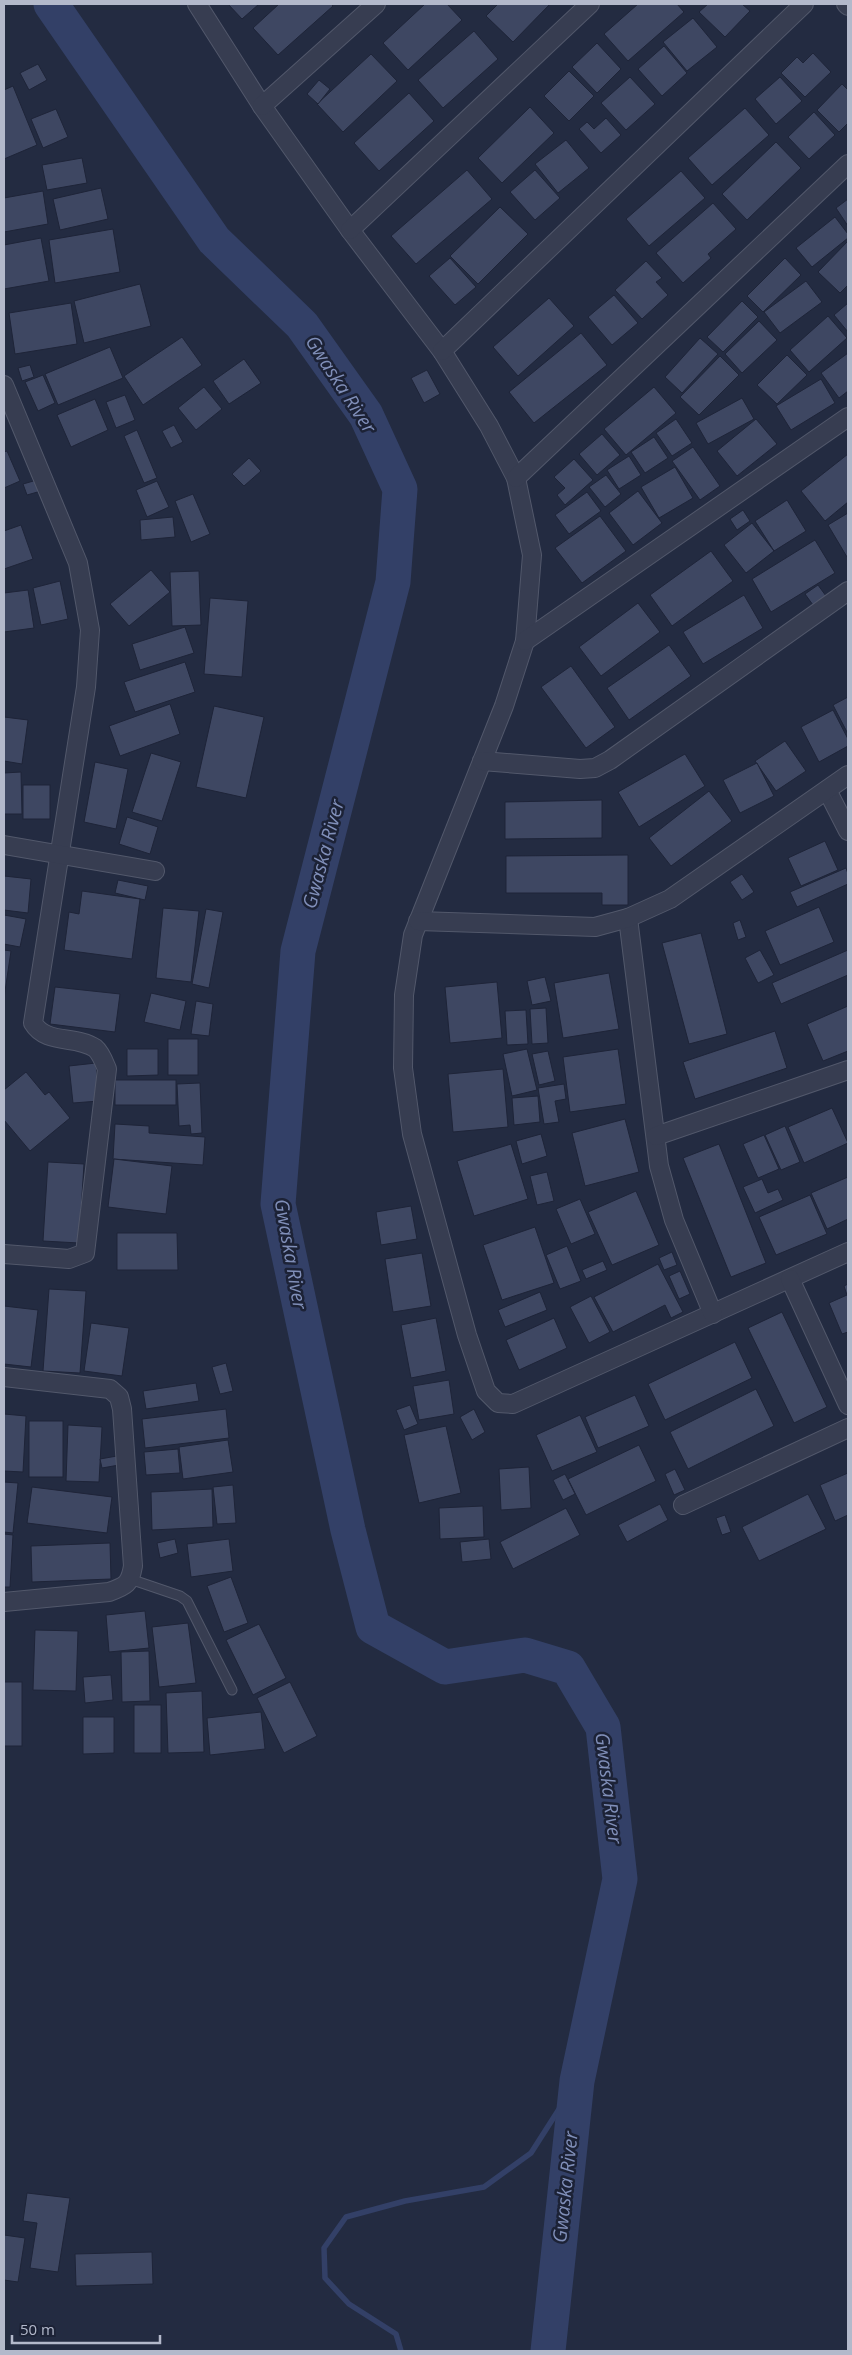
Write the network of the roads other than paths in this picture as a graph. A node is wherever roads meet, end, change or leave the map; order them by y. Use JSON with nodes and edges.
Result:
{"nodes":[{"id":1,"x":197,"y":4,"type":"edge"},
{"id":2,"x":376,"y":4,"type":"edge"},
{"id":3,"x":590,"y":4,"type":"edge"},
{"id":4,"x":804,"y":4,"type":"edge"},
{"id":5,"x":262,"y":106,"type":"junction"},
{"id":6,"x":848,"y":164,"type":"edge"},
{"id":7,"x":350,"y":230,"type":"junction"},
{"id":8,"x":442,"y":352,"type":"junction"},
{"id":9,"x":4,"y":385,"type":"edge"},
{"id":10,"x":848,"y":418,"type":"edge"},
{"id":11,"x":516,"y":478,"type":"junction"},
{"id":12,"x":848,"y":591,"type":"edge"},
{"id":13,"x":525,"y":641,"type":"junction"},
{"id":14,"x":482,"y":761,"type":"junction"},
{"id":15,"x":848,"y":775,"type":"edge"},
{"id":16,"x":827,"y":790,"type":"junction"},
{"id":17,"x":848,"y":831,"type":"edge"},
{"id":18,"x":4,"y":845,"type":"edge"},
{"id":19,"x":59,"y":854,"type":"junction"},
{"id":20,"x":155,"y":870,"type":"dead end"},
{"id":21,"x":628,"y":918,"type":"junction"},
{"id":22,"x":418,"y":921,"type":"junction"},
{"id":23,"x":848,"y":1070,"type":"edge"},
{"id":24,"x":656,"y":1136,"type":"junction"},
{"id":25,"x":848,"y":1252,"type":"edge"},
{"id":26,"x":4,"y":1254,"type":"edge"},
{"id":27,"x":790,"y":1279,"type":"junction"},
{"id":28,"x":713,"y":1314,"type":"junction"},
{"id":29,"x":4,"y":1377,"type":"edge"},
{"id":30,"x":848,"y":1404,"type":"edge"},
{"id":31,"x":848,"y":1428,"type":"edge"},
{"id":32,"x":683,"y":1505,"type":"dead end"},
{"id":33,"x":130,"y":1579,"type":"junction"},
{"id":34,"x":4,"y":1602,"type":"edge"},
{"id":35,"x":232,"y":1690,"type":"dead end"}],
"edges":[{"from":1,"to":5,"type":"street"},
{"from":2,"to":5,"type":"street"},
{"from":3,"to":7,"type":"street"},
{"from":4,"to":8,"type":"street"},
{"from":5,"to":7,"type":"street"},
{"from":6,"to":11,"type":"street"},
{"from":7,"to":8,"type":"street"},
{"from":8,"to":11,"type":"street"},
{"from":9,"to":19,"type":"street"},
{"from":10,"to":13,"type":"street"},
{"from":11,"to":13,"type":"street"},
{"from":12,"to":14,"type":"street"},
{"from":13,"to":14,"type":"street"},
{"from":14,"to":22,"type":"street"},
{"from":15,"to":16,"type":"street"},
{"from":16,"to":17,"type":"street"},
{"from":16,"to":21,"type":"street"},
{"from":18,"to":19,"type":"street"},
{"from":19,"to":20,"type":"street"},
{"from":19,"to":26,"type":"street"},
{"from":21,"to":22,"type":"street"},
{"from":21,"to":24,"type":"street"},
{"from":22,"to":28,"type":"street"},
{"from":23,"to":24,"type":"street"},
{"from":24,"to":28,"type":"street"},
{"from":25,"to":27,"type":"street"},
{"from":27,"to":28,"type":"street"},
{"from":27,"to":30,"type":"street"},
{"from":29,"to":33,"type":"street"},
{"from":31,"to":32,"type":"street"},
{"from":33,"to":34,"type":"street"},
{"from":33,"to":35,"type":"lane"}]}
